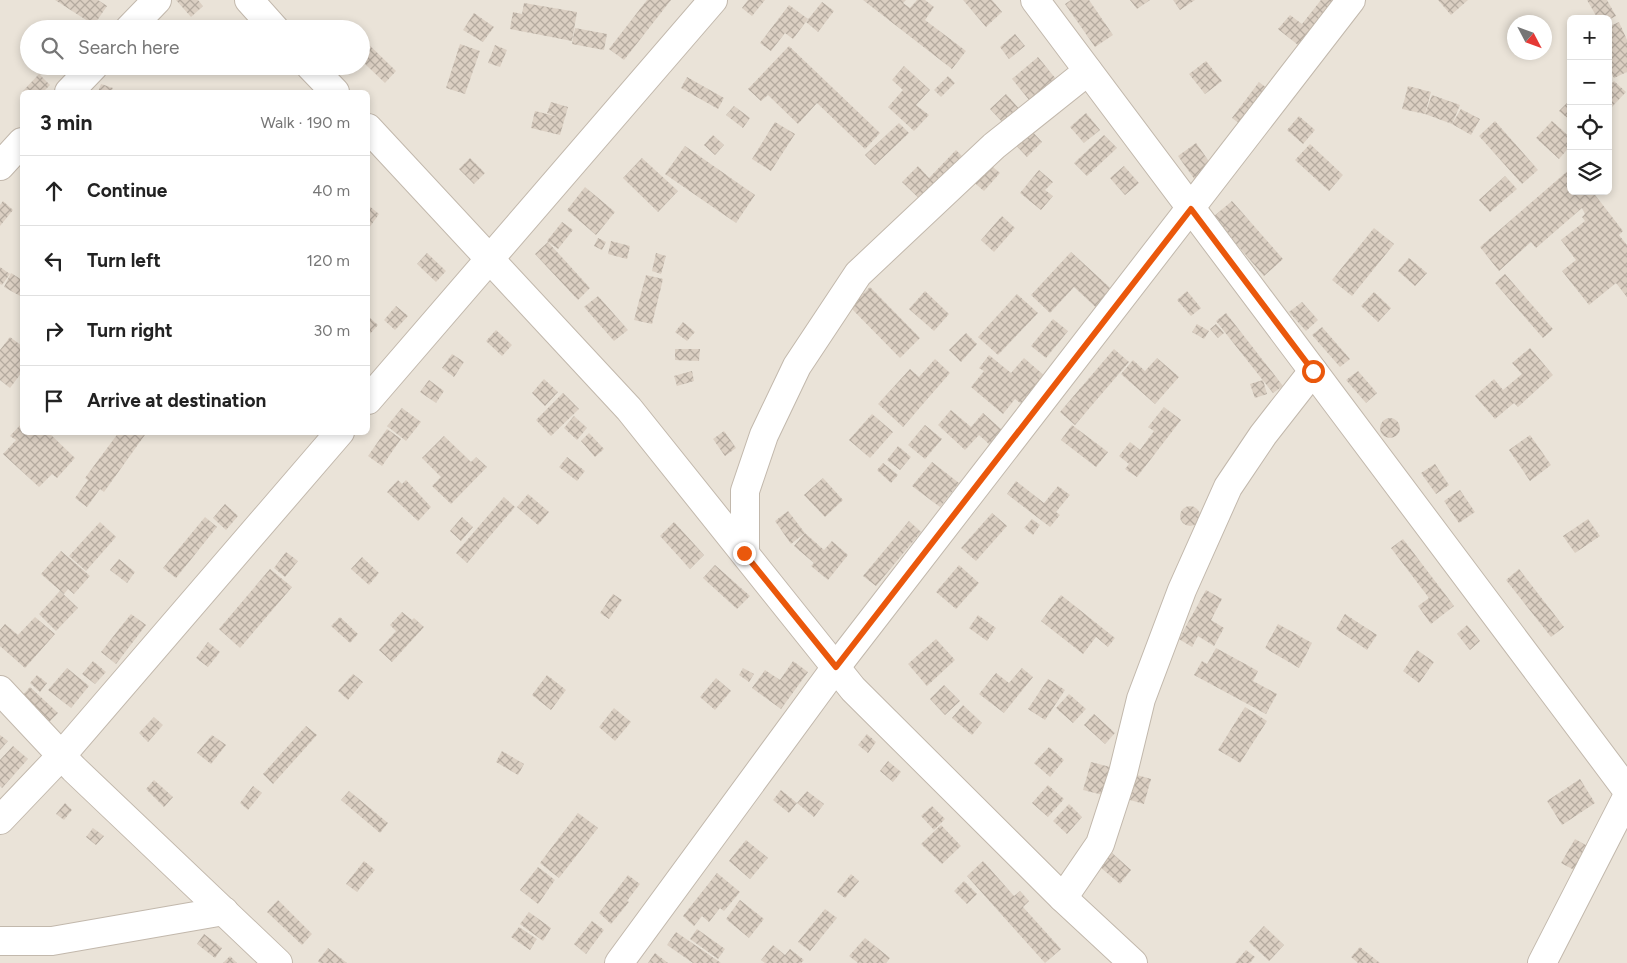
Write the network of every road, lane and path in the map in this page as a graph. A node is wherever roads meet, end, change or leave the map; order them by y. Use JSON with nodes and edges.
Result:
{"nodes":[{"id":1,"x":157,"y":0,"type":"edge"},
{"id":2,"x":249,"y":0,"type":"edge"},
{"id":3,"x":713,"y":0,"type":"edge"},
{"id":4,"x":1035,"y":0,"type":"edge"},
{"id":5,"x":1351,"y":0,"type":"edge"},
{"id":6,"x":138,"y":20,"type":"edge"},
{"id":7,"x":267,"y":20,"type":"edge"},
{"id":8,"x":1088,"y":71,"type":"junction"},
{"id":9,"x":85,"y":75,"type":"edge"},
{"id":10,"x":318,"y":75,"type":"edge"},
{"id":11,"x":71,"y":90,"type":"edge"},
{"id":12,"x":332,"y":90,"type":"edge"},
{"id":13,"x":370,"y":130,"type":"edge"},
{"id":14,"x":20,"y":144,"type":"edge"},
{"id":15,"x":0,"y":166,"type":"edge"},
{"id":16,"x":1191,"y":209,"type":"junction"},
{"id":17,"x":489,"y":259,"type":"junction"},
{"id":18,"x":1313,"y":371,"type":"junction"},
{"id":19,"x":370,"y":398,"type":"edge"},
{"id":20,"x":337,"y":435,"type":"edge"},
{"id":21,"x":744,"y":553,"type":"junction"},
{"id":22,"x":836,"y":667,"type":"junction"},
{"id":23,"x":0,"y":690,"type":"edge"},
{"id":24,"x":61,"y":756,"type":"junction"},
{"id":25,"x":1627,"y":790,"type":"edge"},
{"id":26,"x":1627,"y":797,"type":"edge"},
{"id":27,"x":0,"y":820,"type":"edge"},
{"id":28,"x":1063,"y":898,"type":"junction"},
{"id":29,"x":224,"y":911,"type":"junction"},
{"id":30,"x":0,"y":941,"type":"edge"},
{"id":31,"x":278,"y":963,"type":"edge"},
{"id":32,"x":619,"y":963,"type":"edge"},
{"id":33,"x":1133,"y":963,"type":"edge"},
{"id":34,"x":1542,"y":963,"type":"edge"}],
"edges":[{"from":1,"to":6,"type":"street"},
{"from":2,"to":7,"type":"street"},
{"from":3,"to":17,"type":"street"},
{"from":4,"to":8,"type":"street"},
{"from":5,"to":16,"type":"street"},
{"from":8,"to":16,"type":"street"},
{"from":8,"to":21,"type":"street"},
{"from":9,"to":11,"type":"street"},
{"from":10,"to":12,"type":"street"},
{"from":13,"to":17,"type":"street"},
{"from":14,"to":15,"type":"street"},
{"from":16,"to":18,"type":"street"},
{"from":16,"to":22,"type":"street"},
{"from":17,"to":19,"type":"street"},
{"from":17,"to":21,"type":"street"},
{"from":18,"to":25,"type":"street"},
{"from":18,"to":28,"type":"street"},
{"from":20,"to":24,"type":"street"},
{"from":21,"to":22,"type":"street"},
{"from":22,"to":28,"type":"street"},
{"from":22,"to":32,"type":"street"},
{"from":23,"to":24,"type":"street"},
{"from":24,"to":27,"type":"street"},
{"from":24,"to":29,"type":"street"},
{"from":26,"to":34,"type":"street"},
{"from":28,"to":33,"type":"street"},
{"from":29,"to":30,"type":"street"},
{"from":29,"to":31,"type":"street"}]}
